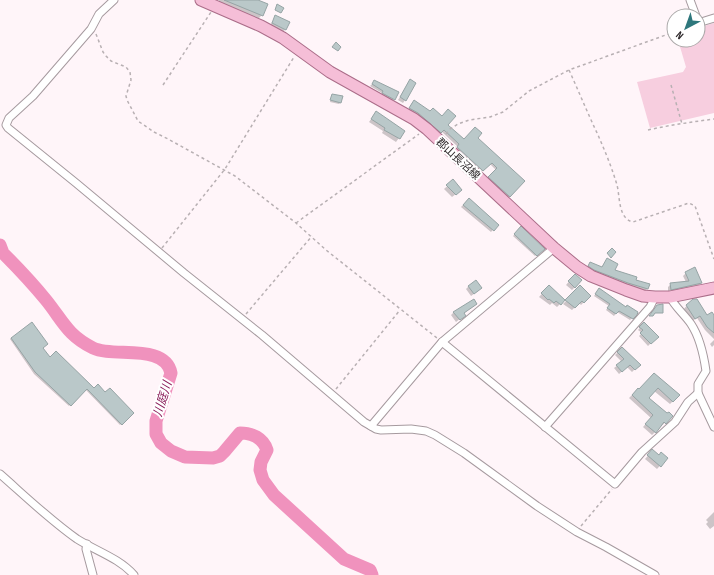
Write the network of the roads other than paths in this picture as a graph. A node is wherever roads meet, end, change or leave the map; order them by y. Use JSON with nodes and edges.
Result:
{"nodes":[{"id":1,"x":114,"y":0,"type":"edge"},
{"id":2,"x":201,"y":0,"type":"edge"},
{"id":3,"x":554,"y":248,"type":"junction"},
{"id":4,"x":714,"y":288,"type":"edge"},
{"id":5,"x":655,"y":297,"type":"junction"},
{"id":6,"x":670,"y":297,"type":"junction"},
{"id":7,"x":442,"y":342,"type":"junction"},
{"id":8,"x":698,"y":393,"type":"junction"},
{"id":9,"x":371,"y":426,"type":"junction"},
{"id":10,"x":545,"y":427,"type":"junction"},
{"id":11,"x":714,"y":427,"type":"edge"},
{"id":12,"x":0,"y":474,"type":"edge"},
{"id":13,"x":87,"y":544,"type":"junction"},
{"id":14,"x":93,"y":575,"type":"edge"},
{"id":15,"x":134,"y":575,"type":"edge"},
{"id":16,"x":655,"y":575,"type":"edge"}],
"edges":[{"from":1,"to":9,"type":"street"},
{"from":2,"to":3,"type":"main road","name":"郡山長沼線"},
{"from":3,"to":5,"type":"main road","name":"郡山長沼線"},
{"from":3,"to":7,"type":"street"},
{"from":4,"to":6,"type":"main road","name":"郡山長沼線"},
{"from":5,"to":6,"type":"main road","name":"郡山長沼線"},
{"from":5,"to":10,"type":"street"},
{"from":6,"to":8,"type":"street"},
{"from":7,"to":9,"type":"street"},
{"from":7,"to":10,"type":"street"},
{"from":8,"to":10,"type":"street"},
{"from":8,"to":11,"type":"street"},
{"from":9,"to":16,"type":"street"},
{"from":12,"to":13,"type":"street"},
{"from":13,"to":14,"type":"street"},
{"from":13,"to":15,"type":"street"}]}
